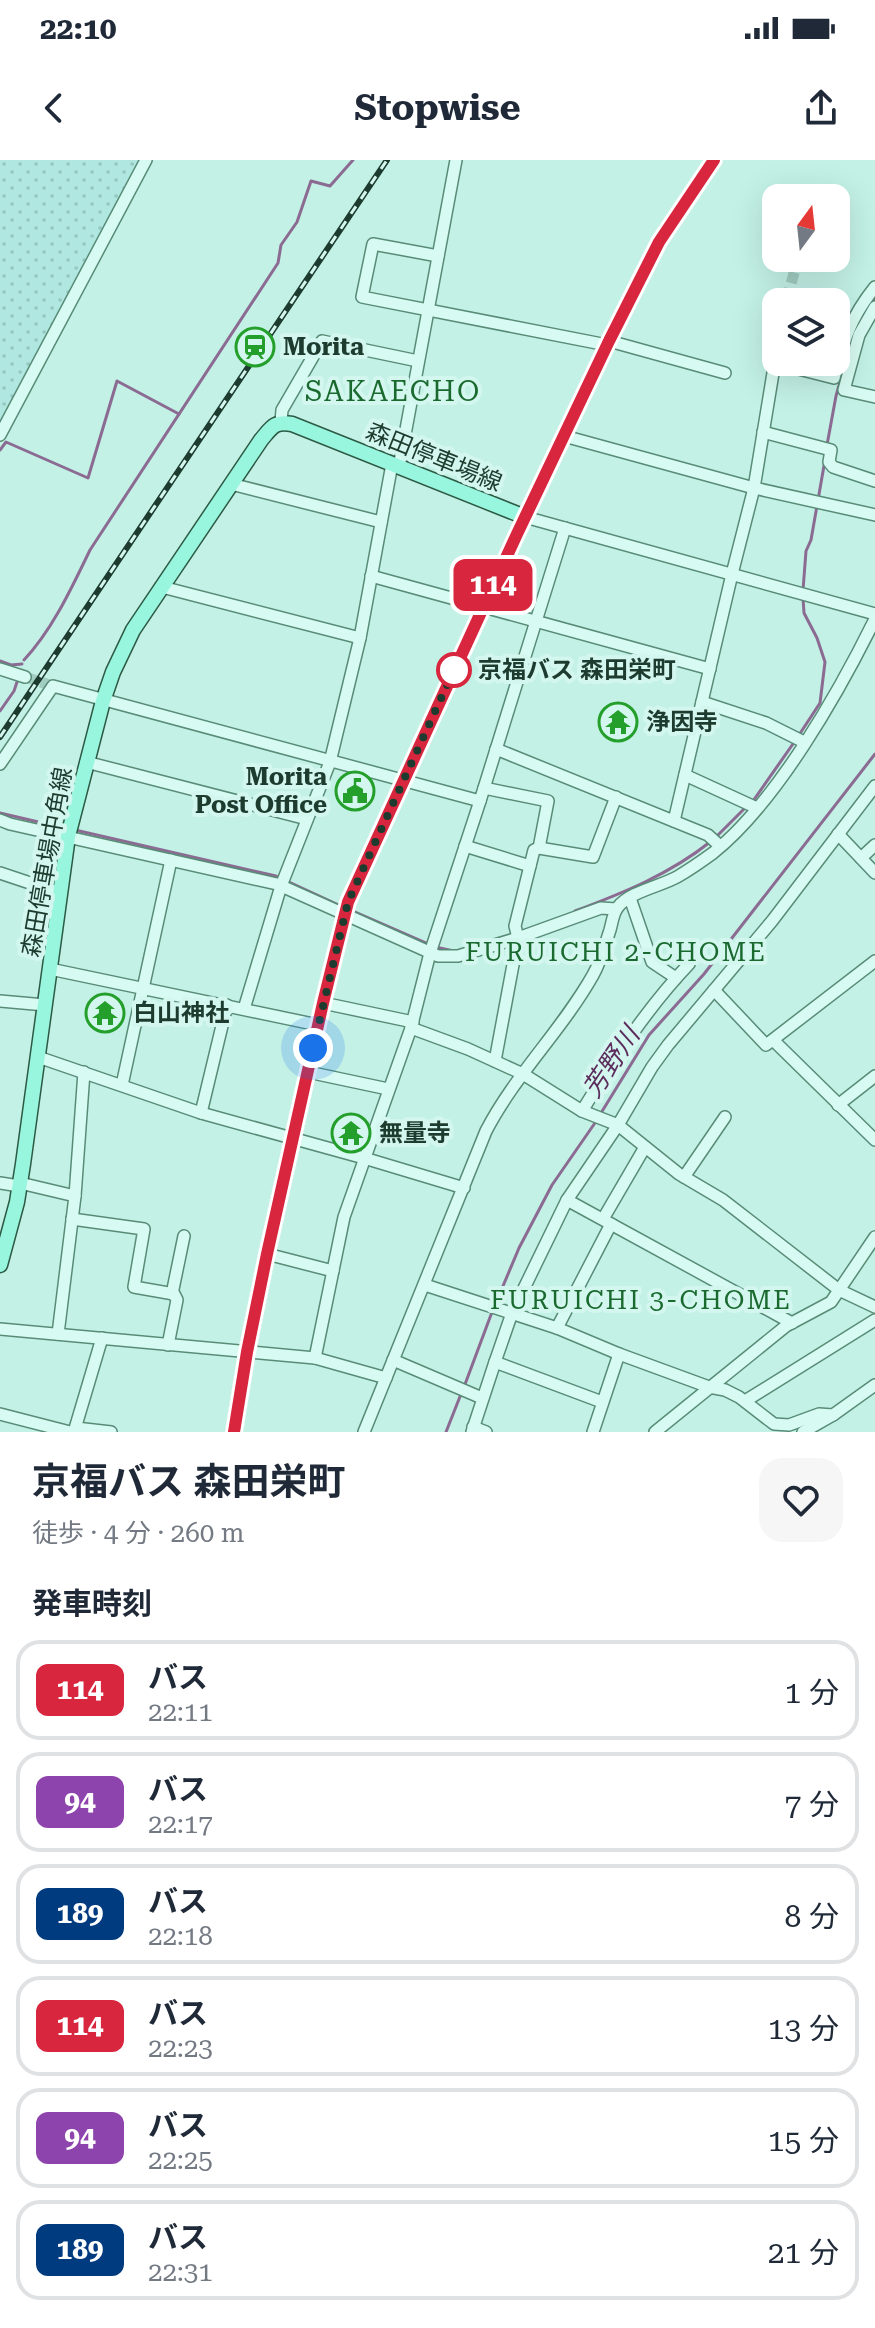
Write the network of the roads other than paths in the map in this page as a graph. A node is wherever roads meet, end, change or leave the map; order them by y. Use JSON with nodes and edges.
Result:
{"nodes":[{"id":1,"x":146,"y":160,"type":"edge"},
{"id":2,"x":456,"y":160,"type":"edge"},
{"id":3,"x":714,"y":160,"type":"edge"},
{"id":4,"x":438,"y":256,"type":"junction"},
{"id":5,"x":875,"y":287,"type":"edge"},
{"id":6,"x":428,"y":309,"type":"junction"},
{"id":7,"x":857,"y":311,"type":"junction"},
{"id":8,"x":872,"y":311,"type":"edge"},
{"id":9,"x":850,"y":324,"type":"edge"},
{"id":10,"x":608,"y":343,"type":"junction"},
{"id":11,"x":418,"y":361,"type":"junction"},
{"id":12,"x":725,"y":373,"type":"dead end"},
{"id":13,"x":772,"y":376,"type":"edge"},
{"id":14,"x":875,"y":397,"type":"edge"},
{"id":15,"x":281,"y":422,"type":"junction"},
{"id":16,"x":763,"y":432,"type":"junction"},
{"id":17,"x":0,"y":435,"type":"edge"},
{"id":18,"x":564,"y":436,"type":"junction"},
{"id":19,"x":395,"y":465,"type":"junction"},
{"id":20,"x":875,"y":481,"type":"edge"},
{"id":21,"x":231,"y":484,"type":"junction"},
{"id":22,"x":754,"y":488,"type":"junction"},
{"id":23,"x":875,"y":515,"type":"edge"},
{"id":24,"x":525,"y":517,"type":"junction"},
{"id":25,"x":381,"y":522,"type":"junction"},
{"id":26,"x":565,"y":528,"type":"junction"},
{"id":27,"x":732,"y":574,"type":"junction"},
{"id":28,"x":371,"y":576,"type":"junction"},
{"id":29,"x":162,"y":587,"type":"junction"},
{"id":30,"x":483,"y":606,"type":"junction"},
{"id":31,"x":875,"y":616,"type":"edge"},
{"id":32,"x":536,"y":621,"type":"junction"},
{"id":33,"x":360,"y":638,"type":"junction"},
{"id":34,"x":0,"y":669,"type":"edge"},
{"id":35,"x":710,"y":669,"type":"junction"},
{"id":36,"x":25,"y":677,"type":"tunnel mouth"},
{"id":37,"x":103,"y":701,"type":"junction"},
{"id":38,"x":702,"y":702,"type":"junction"},
{"id":39,"x":804,"y":742,"type":"junction"},
{"id":40,"x":496,"y":749,"type":"junction"},
{"id":41,"x":86,"y":762,"type":"junction"},
{"id":42,"x":330,"y":762,"type":"junction"},
{"id":43,"x":0,"y":764,"type":"edge"},
{"id":44,"x":685,"y":775,"type":"junction"},
{"id":45,"x":402,"y":781,"type":"junction"},
{"id":46,"x":875,"y":786,"type":"edge"},
{"id":47,"x":484,"y":788,"type":"junction"},
{"id":48,"x":616,"y":797,"type":"junction"},
{"id":49,"x":480,"y":801,"type":"junction"},
{"id":50,"x":757,"y":808,"type":"junction"},
{"id":51,"x":307,"y":819,"type":"junction"},
{"id":52,"x":0,"y":820,"type":"edge"},
{"id":53,"x":674,"y":821,"type":"junction"},
{"id":54,"x":70,"y":830,"type":"junction"},
{"id":55,"x":838,"y":834,"type":"junction"},
{"id":56,"x":875,"y":845,"type":"edge"},
{"id":57,"x":465,"y":846,"type":"junction"},
{"id":58,"x":720,"y":846,"type":"junction"},
{"id":59,"x":539,"y":848,"type":"junction"},
{"id":60,"x":861,"y":858,"type":"junction"},
{"id":61,"x":171,"y":860,"type":"junction"},
{"id":62,"x":530,"y":866,"type":"junction"},
{"id":63,"x":0,"y":873,"type":"edge"},
{"id":64,"x":875,"y":873,"type":"edge"},
{"id":65,"x":281,"y":886,"type":"junction"},
{"id":66,"x":60,"y":893,"type":"junction"},
{"id":67,"x":630,"y":898,"type":"junction"},
{"id":68,"x":616,"y":909,"type":"junction"},
{"id":69,"x":343,"y":915,"type":"junction"},
{"id":70,"x":518,"y":938,"type":"junction"},
{"id":71,"x":430,"y":953,"type":"junction"},
{"id":72,"x":875,"y":961,"type":"edge"},
{"id":73,"x":689,"y":964,"type":"dead end"},
{"id":74,"x":50,"y":969,"type":"junction"},
{"id":75,"x":676,"y":978,"type":"junction"},
{"id":76,"x":145,"y":988,"type":"junction"},
{"id":77,"x":714,"y":990,"type":"junction"},
{"id":78,"x":0,"y":1001,"type":"edge"},
{"id":79,"x":323,"y":1003,"type":"junction"},
{"id":80,"x":45,"y":1005,"type":"junction"},
{"id":81,"x":227,"y":1005,"type":"junction"},
{"id":82,"x":244,"y":1009,"type":"junction"},
{"id":83,"x":318,"y":1025,"type":"junction"},
{"id":84,"x":412,"y":1025,"type":"junction"},
{"id":85,"x":773,"y":1040,"type":"junction"},
{"id":86,"x":38,"y":1057,"type":"junction"},
{"id":87,"x":495,"y":1061,"type":"junction"},
{"id":88,"x":84,"y":1072,"type":"junction"},
{"id":89,"x":308,"y":1072,"type":"junction"},
{"id":90,"x":523,"y":1074,"type":"junction"},
{"id":91,"x":875,"y":1076,"type":"edge"},
{"id":92,"x":122,"y":1085,"type":"junction"},
{"id":93,"x":388,"y":1089,"type":"junction"},
{"id":94,"x":838,"y":1105,"type":"junction"},
{"id":95,"x":582,"y":1111,"type":"junction"},
{"id":96,"x":201,"y":1113,"type":"junction"},
{"id":97,"x":725,"y":1117,"type":"dead end"},
{"id":98,"x":618,"y":1125,"type":"junction"},
{"id":99,"x":293,"y":1139,"type":"junction"},
{"id":100,"x":875,"y":1140,"type":"edge"},
{"id":101,"x":645,"y":1147,"type":"junction"},
{"id":102,"x":364,"y":1158,"type":"junction"},
{"id":103,"x":684,"y":1177,"type":"junction"},
{"id":104,"x":0,"y":1183,"type":"edge"},
{"id":105,"x":20,"y":1184,"type":"junction"},
{"id":106,"x":464,"y":1188,"type":"junction"},
{"id":107,"x":75,"y":1196,"type":"junction"},
{"id":108,"x":567,"y":1200,"type":"junction"},
{"id":109,"x":72,"y":1219,"type":"junction"},
{"id":110,"x":607,"y":1222,"type":"junction"},
{"id":111,"x":184,"y":1236,"type":"dead end"},
{"id":112,"x":875,"y":1237,"type":"edge"},
{"id":113,"x":267,"y":1254,"type":"junction"},
{"id":114,"x":0,"y":1265,"type":"edge"},
{"id":115,"x":333,"y":1271,"type":"junction"},
{"id":116,"x":425,"y":1285,"type":"junction"},
{"id":117,"x":839,"y":1290,"type":"junction"},
{"id":118,"x":172,"y":1294,"type":"junction"},
{"id":119,"x":875,"y":1307,"type":"edge"},
{"id":120,"x":512,"y":1313,"type":"junction"},
{"id":121,"x":875,"y":1320,"type":"edge"},
{"id":122,"x":792,"y":1323,"type":"junction"},
{"id":123,"x":557,"y":1328,"type":"junction"},
{"id":124,"x":0,"y":1329,"type":"edge"},
{"id":125,"x":58,"y":1334,"type":"junction"},
{"id":126,"x":102,"y":1338,"type":"junction"},
{"id":127,"x":168,"y":1345,"type":"junction"},
{"id":128,"x":247,"y":1352,"type":"junction"},
{"id":129,"x":619,"y":1354,"type":"junction"},
{"id":130,"x":315,"y":1358,"type":"junction"},
{"id":131,"x":393,"y":1360,"type":"junction"},
{"id":132,"x":495,"y":1362,"type":"junction"},
{"id":133,"x":386,"y":1378,"type":"junction"},
{"id":134,"x":875,"y":1385,"type":"edge"},
{"id":135,"x":709,"y":1387,"type":"junction"},
{"id":136,"x":482,"y":1398,"type":"junction"},
{"id":137,"x":745,"y":1401,"type":"junction"},
{"id":138,"x":602,"y":1402,"type":"junction"},
{"id":139,"x":0,"y":1414,"type":"edge"},
{"id":140,"x":833,"y":1415,"type":"junction"},
{"id":141,"x":472,"y":1430,"type":"edge"},
{"id":142,"x":73,"y":1431,"type":"edge"},
{"id":143,"x":111,"y":1432,"type":"edge"},
{"id":144,"x":234,"y":1432,"type":"edge"},
{"id":145,"x":364,"y":1432,"type":"edge"},
{"id":146,"x":486,"y":1432,"type":"edge"},
{"id":147,"x":593,"y":1432,"type":"edge"},
{"id":148,"x":655,"y":1432,"type":"edge"},
{"id":149,"x":803,"y":1432,"type":"edge"}],
"edges":[{"from":1,"to":17,"type":"street"},
{"from":2,"to":4,"type":"street"},
{"from":3,"to":10,"type":"main road"},
{"from":4,"to":6,"type":"street"},
{"from":4,"to":6,"type":"street"},
{"from":5,"to":7,"type":"street"},
{"from":6,"to":10,"type":"street"},
{"from":6,"to":11,"type":"street"},
{"from":7,"to":8,"type":"street"},
{"from":7,"to":9,"type":"street"},
{"from":8,"to":14,"type":"street"},
{"from":10,"to":12,"type":"street"},
{"from":10,"to":18,"type":"main road"},
{"from":11,"to":15,"type":"street"},
{"from":11,"to":19,"type":"street"},
{"from":13,"to":16,"type":"street"},
{"from":15,"to":19,"type":"main road","name":"森田停車場線"},
{"from":15,"to":21,"type":"main road","name":"森田停車場中角線"},
{"from":16,"to":20,"type":"street"},
{"from":16,"to":22,"type":"street"},
{"from":18,"to":22,"type":"street"},
{"from":18,"to":24,"type":"main road"},
{"from":19,"to":24,"type":"main road","name":"森田停車場線"},
{"from":19,"to":25,"type":"street"},
{"from":21,"to":25,"type":"street"},
{"from":21,"to":29,"type":"main road","name":"森田停車場中角線"},
{"from":22,"to":23,"type":"street"},
{"from":22,"to":27,"type":"street"},
{"from":24,"to":26,"type":"street"},
{"from":24,"to":30,"type":"main road"},
{"from":25,"to":28,"type":"street"},
{"from":26,"to":27,"type":"street"},
{"from":26,"to":32,"type":"street"},
{"from":27,"to":31,"type":"street"},
{"from":27,"to":35,"type":"street"},
{"from":28,"to":30,"type":"street"},
{"from":28,"to":33,"type":"street"},
{"from":29,"to":33,"type":"street"},
{"from":29,"to":37,"type":"main road","name":"森田停車場中角線"},
{"from":30,"to":32,"type":"street"},
{"from":30,"to":45,"type":"main road"},
{"from":31,"to":39,"type":"street"},
{"from":32,"to":35,"type":"street"},
{"from":32,"to":40,"type":"street"},
{"from":33,"to":42,"type":"street"},
{"from":34,"to":36,"type":"street"},
{"from":35,"to":38,"type":"street"},
{"from":37,"to":41,"type":"main road","name":"森田停車場中角線"},
{"from":37,"to":42,"type":"street"},
{"from":37,"to":43,"type":"street"},
{"from":38,"to":39,"type":"street"},
{"from":38,"to":44,"type":"street"},
{"from":39,"to":50,"type":"street"},
{"from":40,"to":47,"type":"street"},
{"from":40,"to":48,"type":"street"},
{"from":41,"to":51,"type":"street"},
{"from":41,"to":54,"type":"main road","name":"森田停車場中角線"},
{"from":42,"to":45,"type":"street"},
{"from":42,"to":51,"type":"street"},
{"from":44,"to":50,"type":"street"},
{"from":44,"to":53,"type":"street"},
{"from":45,"to":49,"type":"street"},
{"from":45,"to":69,"type":"main road"},
{"from":46,"to":55,"type":"street"},
{"from":47,"to":49,"type":"street"},
{"from":47,"to":59,"type":"street"},
{"from":48,"to":53,"type":"street"},
{"from":48,"to":59,"type":"street"},
{"from":49,"to":57,"type":"street"},
{"from":50,"to":58,"type":"street"},
{"from":51,"to":65,"type":"street"},
{"from":52,"to":54,"type":"street"},
{"from":53,"to":58,"type":"street"},
{"from":54,"to":61,"type":"street"},
{"from":54,"to":66,"type":"main road","name":"森田停車場中角線"},
{"from":55,"to":60,"type":"street"},
{"from":55,"to":77,"type":"street"},
{"from":56,"to":60,"type":"street"},
{"from":57,"to":62,"type":"street"},
{"from":57,"to":71,"type":"street"},
{"from":58,"to":67,"type":"street"},
{"from":59,"to":62,"type":"street"},
{"from":60,"to":64,"type":"street"},
{"from":61,"to":65,"type":"street"},
{"from":61,"to":76,"type":"street"},
{"from":62,"to":70,"type":"street"},
{"from":63,"to":66,"type":"street"},
{"from":65,"to":69,"type":"street"},
{"from":65,"to":82,"type":"street"},
{"from":66,"to":74,"type":"main road","name":"森田停車場中角線"},
{"from":67,"to":68,"type":"street"},
{"from":67,"to":75,"type":"street"},
{"from":68,"to":70,"type":"street"},
{"from":68,"to":90,"type":"street"},
{"from":69,"to":71,"type":"street"},
{"from":69,"to":79,"type":"main road"},
{"from":70,"to":71,"type":"street"},
{"from":70,"to":87,"type":"street"},
{"from":71,"to":84,"type":"street"},
{"from":72,"to":85,"type":"street"},
{"from":73,"to":75,"type":"street"},
{"from":74,"to":76,"type":"street"},
{"from":74,"to":80,"type":"main road","name":"森田停車場中角線"},
{"from":75,"to":95,"type":"street"},
{"from":76,"to":81,"type":"street"},
{"from":76,"to":92,"type":"street"},
{"from":77,"to":85,"type":"street"},
{"from":77,"to":98,"type":"street"},
{"from":78,"to":80,"type":"street"},
{"from":79,"to":83,"type":"main road"},
{"from":79,"to":84,"type":"street"},
{"from":80,"to":86,"type":"main road","name":"森田停車場中角線"},
{"from":81,"to":82,"type":"street"},
{"from":81,"to":96,"type":"street"},
{"from":82,"to":83,"type":"street"},
{"from":83,"to":89,"type":"main road"},
{"from":84,"to":87,"type":"street"},
{"from":84,"to":93,"type":"street"},
{"from":85,"to":94,"type":"street"},
{"from":86,"to":88,"type":"street"},
{"from":86,"to":105,"type":"main road","name":"森田停車場中角線"},
{"from":87,"to":90,"type":"street"},
{"from":88,"to":92,"type":"street"},
{"from":88,"to":107,"type":"street"},
{"from":89,"to":93,"type":"street"},
{"from":89,"to":99,"type":"main road"},
{"from":90,"to":95,"type":"street"},
{"from":90,"to":106,"type":"street"},
{"from":91,"to":94,"type":"street"},
{"from":92,"to":96,"type":"street"},
{"from":93,"to":102,"type":"street"},
{"from":94,"to":100,"type":"street"},
{"from":95,"to":98,"type":"street"},
{"from":96,"to":99,"type":"street"},
{"from":97,"to":103,"type":"street"},
{"from":98,"to":101,"type":"street"},
{"from":98,"to":108,"type":"street"},
{"from":99,"to":102,"type":"street"},
{"from":99,"to":113,"type":"main road"},
{"from":101,"to":103,"type":"street"},
{"from":101,"to":110,"type":"street"},
{"from":102,"to":106,"type":"street"},
{"from":102,"to":115,"type":"street"},
{"from":103,"to":117,"type":"street"},
{"from":104,"to":105,"type":"street"},
{"from":105,"to":107,"type":"street"},
{"from":105,"to":114,"type":"main road","name":"森田停車場中角線"},
{"from":106,"to":116,"type":"street"},
{"from":107,"to":109,"type":"street"},
{"from":108,"to":110,"type":"street"},
{"from":108,"to":120,"type":"street"},
{"from":109,"to":118,"type":"street"},
{"from":109,"to":125,"type":"street"},
{"from":110,"to":122,"type":"street"},
{"from":110,"to":123,"type":"street"},
{"from":111,"to":118,"type":"street"},
{"from":112,"to":117,"type":"street"},
{"from":113,"to":115,"type":"street"},
{"from":113,"to":128,"type":"main road"},
{"from":115,"to":130,"type":"street"},
{"from":116,"to":120,"type":"street"},
{"from":116,"to":131,"type":"street"},
{"from":117,"to":119,"type":"street"},
{"from":117,"to":122,"type":"street"},
{"from":118,"to":127,"type":"street"},
{"from":120,"to":123,"type":"street"},
{"from":120,"to":132,"type":"street"},
{"from":121,"to":137,"type":"street"},
{"from":122,"to":135,"type":"street"},
{"from":123,"to":129,"type":"street"},
{"from":124,"to":125,"type":"street"},
{"from":125,"to":126,"type":"street"},
{"from":126,"to":127,"type":"street"},
{"from":126,"to":142,"type":"street"},
{"from":127,"to":128,"type":"street"},
{"from":128,"to":130,"type":"street"},
{"from":128,"to":144,"type":"main road"},
{"from":129,"to":135,"type":"street"},
{"from":129,"to":138,"type":"street"},
{"from":130,"to":133,"type":"street"},
{"from":131,"to":133,"type":"street"},
{"from":131,"to":136,"type":"street"},
{"from":132,"to":136,"type":"street"},
{"from":132,"to":138,"type":"street"},
{"from":133,"to":145,"type":"street"},
{"from":134,"to":140,"type":"street"},
{"from":135,"to":137,"type":"street"},
{"from":135,"to":148,"type":"street"},
{"from":136,"to":141,"type":"street"},
{"from":137,"to":140,"type":"street"},
{"from":138,"to":147,"type":"street"},
{"from":139,"to":142,"type":"street"},
{"from":140,"to":149,"type":"street"},
{"from":141,"to":146,"type":"street"},
{"from":142,"to":143,"type":"street"}]}
